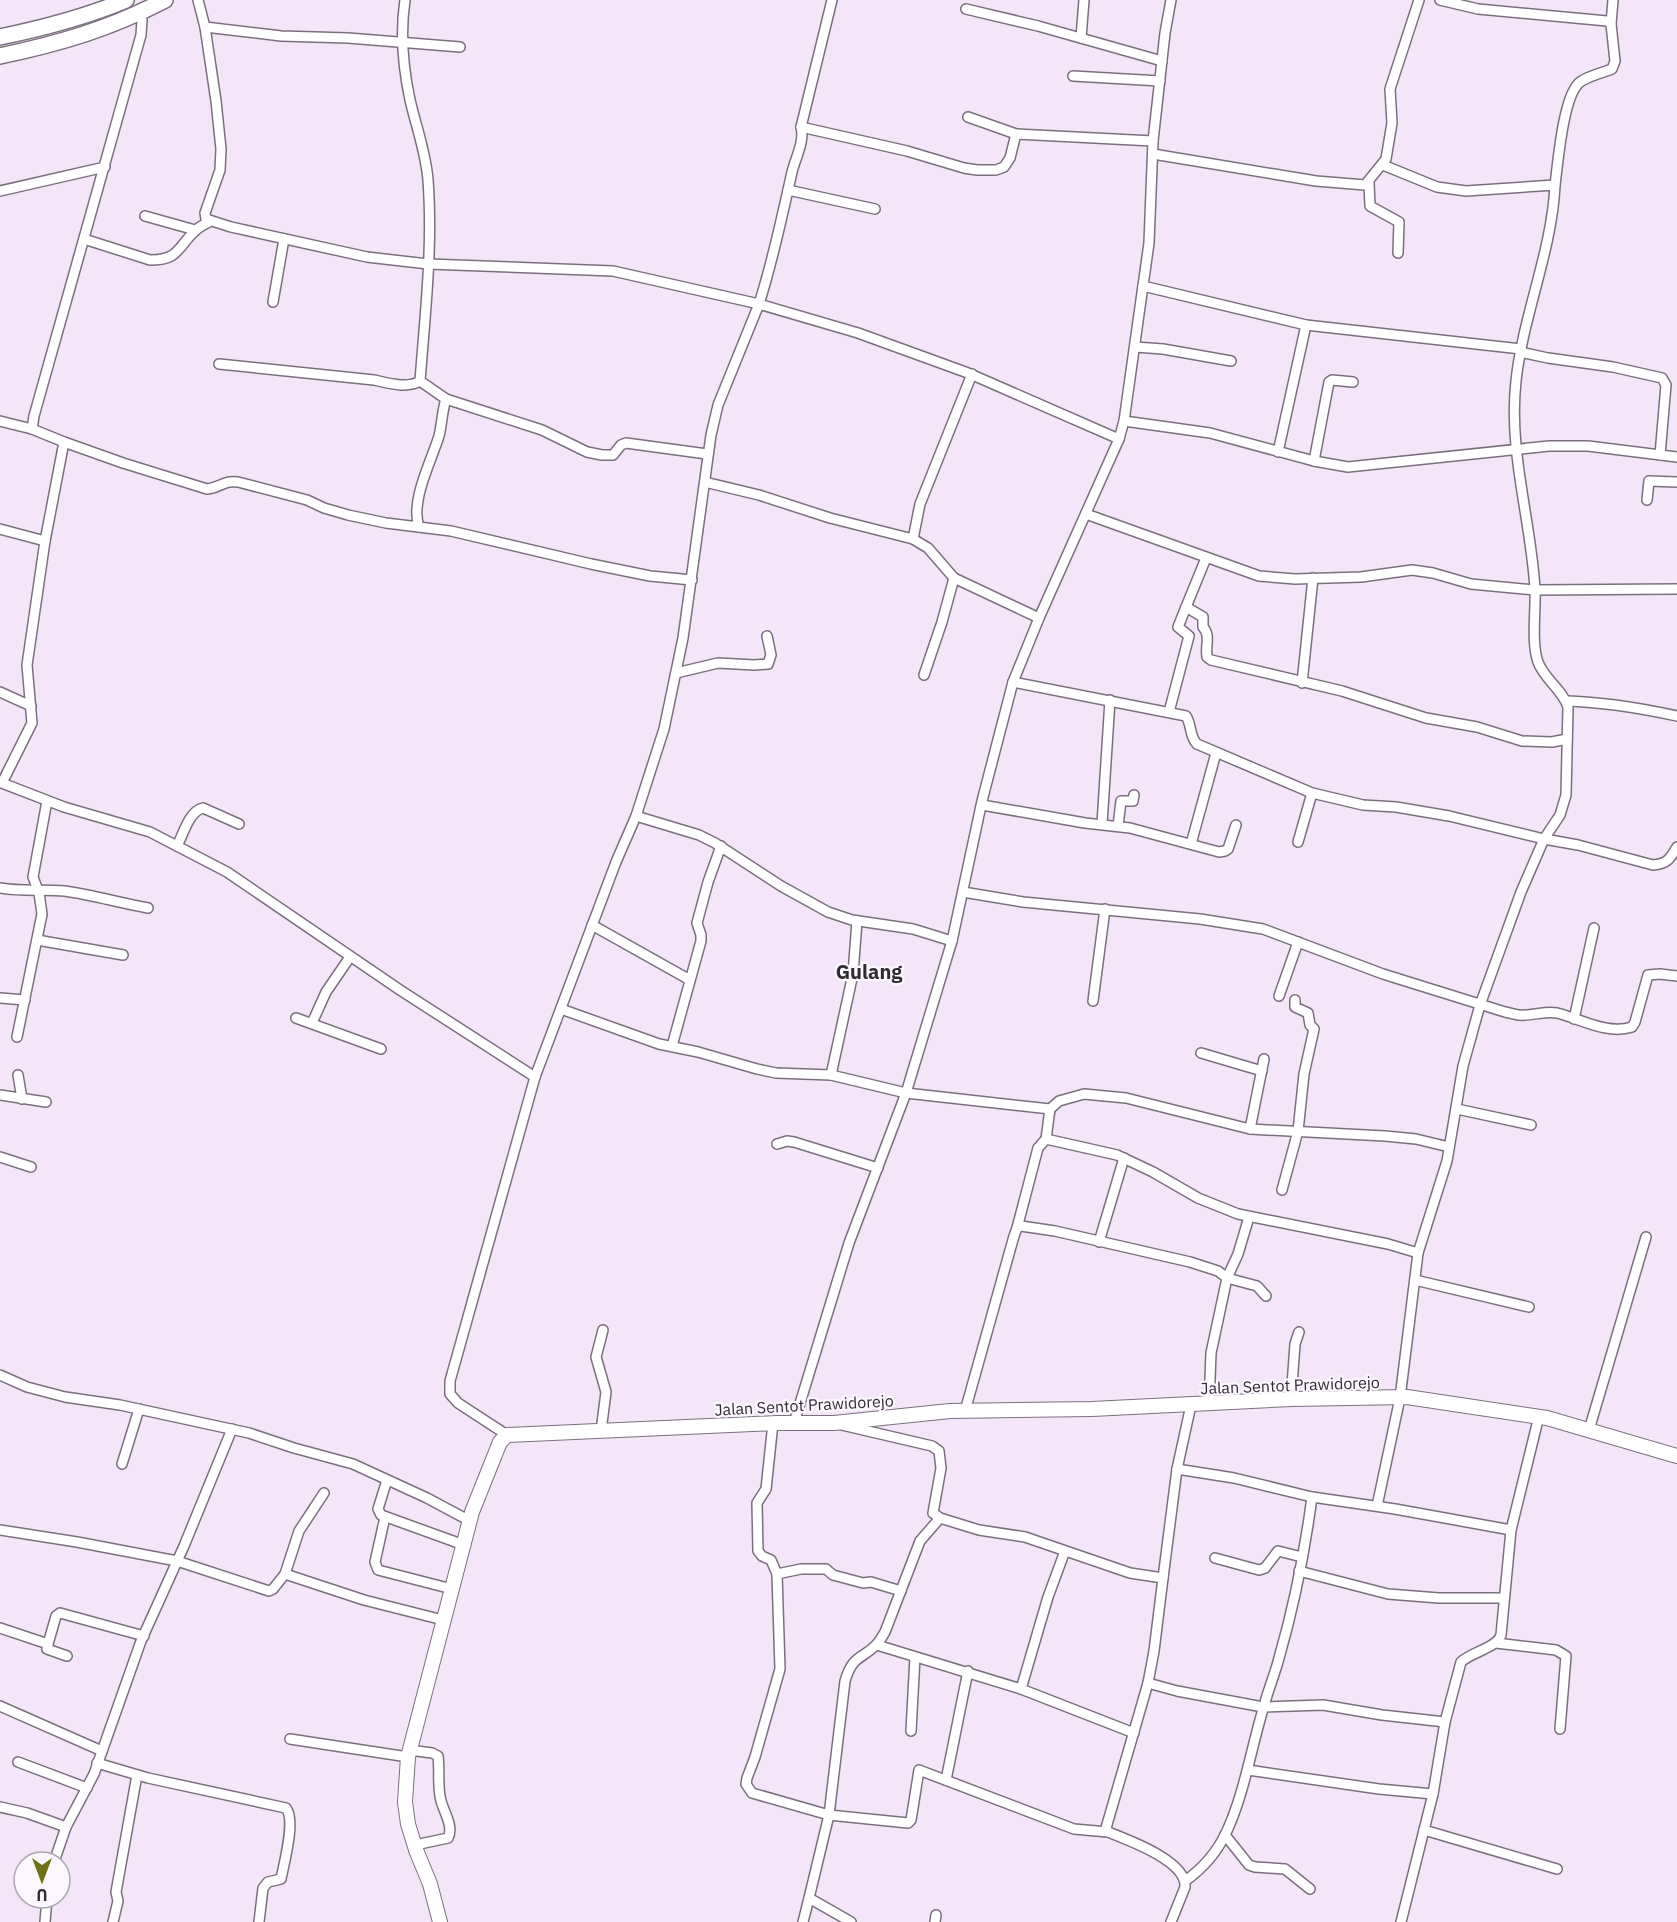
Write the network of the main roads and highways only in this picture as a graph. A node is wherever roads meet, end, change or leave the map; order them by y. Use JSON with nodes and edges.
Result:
{"nodes":[{"id":1,"x":127,"y":0,"type":"edge"},
{"id":2,"x":165,"y":0,"type":"edge"},
{"id":3,"x":0,"y":37,"type":"edge"},
{"id":4,"x":0,"y":56,"type":"edge"},
{"id":5,"x":1677,"y":1456,"type":"edge"},
{"id":6,"x":440,"y":1922,"type":"edge"}],
"edges":[{"from":1,"to":3,"type":"highway"},
{"from":2,"to":4,"type":"highway"},
{"from":5,"to":6,"type":"main road","name":"Jalan Sentot Prawidorejo"}]}
